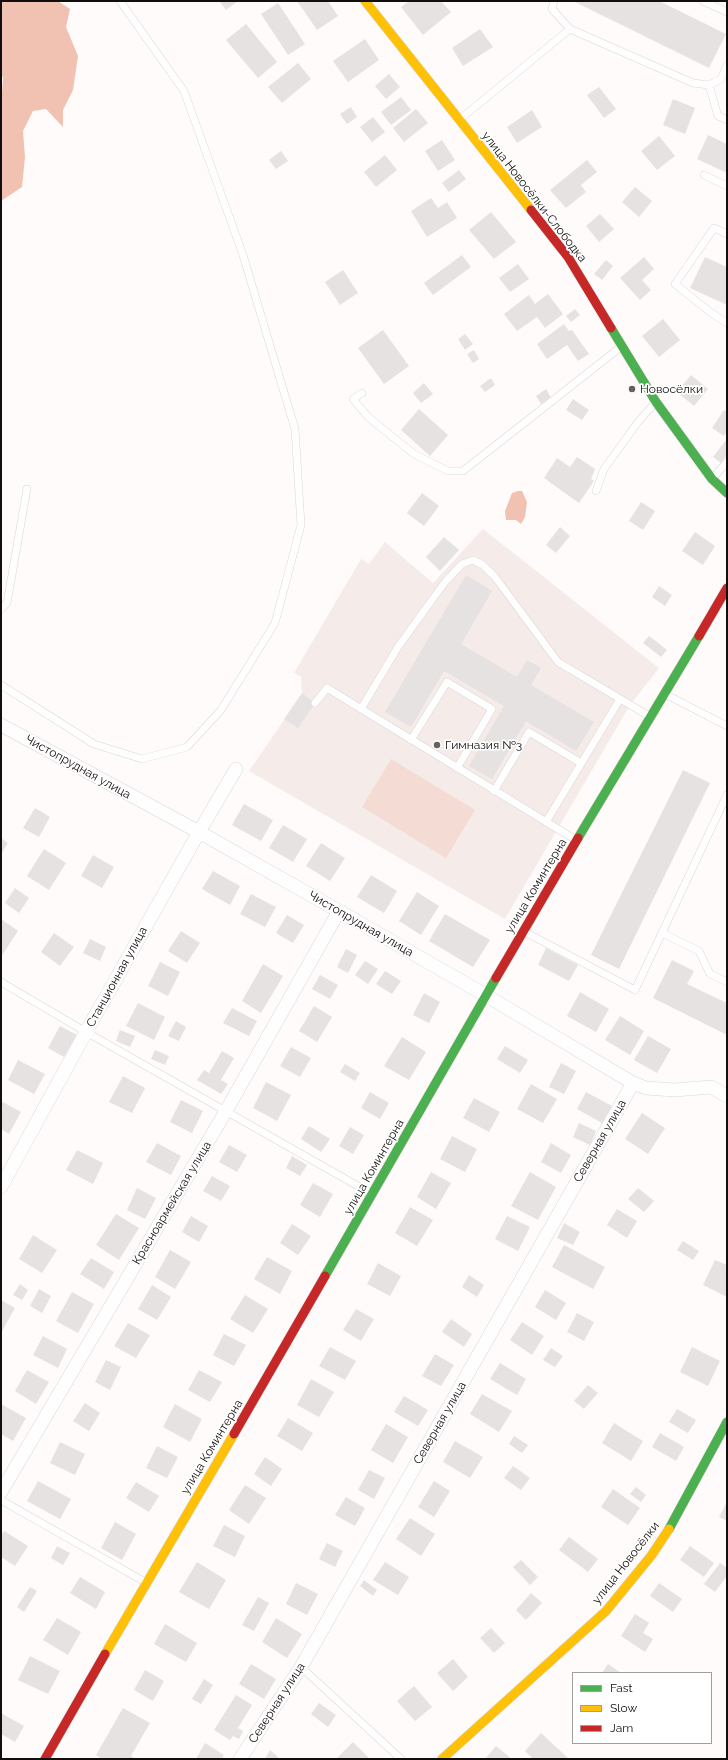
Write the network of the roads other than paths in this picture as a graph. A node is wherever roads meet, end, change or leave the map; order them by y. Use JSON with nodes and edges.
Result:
{"nodes":[{"id":1,"x":120,"y":1,"type":"edge"},
{"id":2,"x":365,"y":1,"type":"edge"},
{"id":3,"x":554,"y":1,"type":"edge"},
{"id":4,"x":703,"y":1,"type":"edge"},
{"id":5,"x":727,"y":12,"type":"edge"},
{"id":6,"x":570,"y":30,"type":"junction"},
{"id":7,"x":727,"y":65,"type":"edge"},
{"id":8,"x":709,"y":85,"type":"junction"},
{"id":9,"x":459,"y":120,"type":"junction"},
{"id":10,"x":727,"y":120,"type":"edge"},
{"id":11,"x":704,"y":175,"type":"dead end"},
{"id":12,"x":727,"y":186,"type":"edge"},
{"id":13,"x":727,"y":234,"type":"edge"},
{"id":14,"x":727,"y":323,"type":"edge"},
{"id":15,"x":622,"y":346,"type":"junction"},
{"id":16,"x":362,"y":393,"type":"dead end"},
{"id":17,"x":656,"y":402,"type":"junction"},
{"id":18,"x":727,"y":462,"type":"edge"},
{"id":19,"x":712,"y":479,"type":"junction"},
{"id":20,"x":27,"y":489,"type":"dead end"},
{"id":21,"x":596,"y":491,"type":"dead end"},
{"id":22,"x":727,"y":493,"type":"edge"},
{"id":23,"x":727,"y":588,"type":"edge"},
{"id":24,"x":1,"y":609,"type":"edge"},
{"id":25,"x":1,"y":684,"type":"edge"},
{"id":26,"x":664,"y":694,"type":"junction"},
{"id":27,"x":620,"y":699,"type":"junction"},
{"id":28,"x":315,"y":703,"type":"dead end"},
{"id":29,"x":361,"y":709,"type":"junction"},
{"id":30,"x":651,"y":717,"type":"junction"},
{"id":31,"x":1,"y":725,"type":"edge"},
{"id":32,"x":727,"y":726,"type":"edge"},
{"id":33,"x":411,"y":740,"type":"junction"},
{"id":34,"x":581,"y":763,"type":"junction"},
{"id":35,"x":457,"y":768,"type":"junction"},
{"id":36,"x":236,"y":769,"type":"dead end"},
{"id":37,"x":494,"y":790,"type":"junction"},
{"id":38,"x":727,"y":797,"type":"edge"},
{"id":39,"x":546,"y":822,"type":"junction"},
{"id":40,"x":199,"y":832,"type":"junction"},
{"id":41,"x":577,"y":841,"type":"junction"},
{"id":42,"x":339,"y":912,"type":"junction"},
{"id":43,"x":524,"y":931,"type":"junction"},
{"id":44,"x":662,"y":933,"type":"junction"},
{"id":45,"x":1,"y":982,"type":"edge"},
{"id":46,"x":727,"y":982,"type":"edge"},
{"id":47,"x":487,"y":996,"type":"junction"},
{"id":48,"x":86,"y":1032,"type":"junction"},
{"id":49,"x":633,"y":1083,"type":"junction"},
{"id":50,"x":727,"y":1096,"type":"edge"},
{"id":51,"x":226,"y":1111,"type":"junction"},
{"id":52,"x":1,"y":1186,"type":"edge"},
{"id":53,"x":372,"y":1194,"type":"junction"},
{"id":54,"x":727,"y":1422,"type":"edge"},
{"id":55,"x":1,"y":1492,"type":"edge"},
{"id":56,"x":1,"y":1500,"type":"edge"},
{"id":57,"x":146,"y":1582,"type":"junction"},
{"id":58,"x":301,"y":1666,"type":"junction"},
{"id":59,"x":45,"y":1759,"type":"edge"},
{"id":60,"x":240,"y":1759,"type":"edge"},
{"id":61,"x":401,"y":1759,"type":"edge"},
{"id":62,"x":442,"y":1759,"type":"edge"}],
"edges":[{"from":1,"to":25,"type":"lane"},
{"from":2,"to":9,"type":"street","name":"улица Новосёлки-Слободка"},
{"from":3,"to":6,"type":"lane"},
{"from":4,"to":5,"type":"lane"},
{"from":6,"to":8,"type":"lane"},
{"from":6,"to":9,"type":"lane"},
{"from":7,"to":8,"type":"lane"},
{"from":8,"to":10,"type":"lane"},
{"from":9,"to":15,"type":"street","name":"улица Новосёлки-Слободка"},
{"from":11,"to":12,"type":"lane"},
{"from":13,"to":14,"type":"lane"},
{"from":15,"to":16,"type":"lane"},
{"from":15,"to":17,"type":"street","name":"улица Новосёлки-Слободка"},
{"from":17,"to":19,"type":"street","name":"улица Новосёлки-Слободка"},
{"from":17,"to":21,"type":"lane"},
{"from":18,"to":19,"type":"lane"},
{"from":19,"to":22,"type":"street","name":"улица Новосёлки-Слободка"},
{"from":20,"to":24,"type":"lane"},
{"from":23,"to":26,"type":"street","name":"улица Коминтерна"},
{"from":26,"to":30,"type":"street","name":"улица Коминтерна"},
{"from":26,"to":32,"type":"lane"},
{"from":27,"to":29,"type":"lane"},
{"from":27,"to":30,"type":"lane"},
{"from":27,"to":34,"type":"lane"},
{"from":28,"to":29,"type":"lane"},
{"from":29,"to":33,"type":"lane"},
{"from":30,"to":41,"type":"street","name":"улица Коминтерна"},
{"from":31,"to":40,"type":"street","name":"Чистопрудная улица"},
{"from":33,"to":35,"type":"lane"},
{"from":33,"to":35,"type":"lane"},
{"from":34,"to":37,"type":"lane"},
{"from":34,"to":39,"type":"lane"},
{"from":35,"to":37,"type":"lane"},
{"from":36,"to":40,"type":"street","name":"Станционная улица"},
{"from":37,"to":39,"type":"lane"},
{"from":38,"to":44,"type":"lane"},
{"from":39,"to":41,"type":"lane"},
{"from":40,"to":42,"type":"street","name":"Чистопрудная улица"},
{"from":40,"to":48,"type":"street","name":"Станционная улица"},
{"from":41,"to":43,"type":"street","name":"улица Коминтерна"},
{"from":42,"to":47,"type":"street","name":"Чистопрудная улица"},
{"from":42,"to":51,"type":"street","name":"Красноармейская улица"},
{"from":43,"to":44,"type":"lane"},
{"from":43,"to":47,"type":"street","name":"улица Коминтерна"},
{"from":44,"to":46,"type":"lane"},
{"from":45,"to":48,"type":"lane"},
{"from":47,"to":49,"type":"street","name":"Чистопрудная улица"},
{"from":47,"to":53,"type":"street","name":"улица Коминтерна"},
{"from":48,"to":51,"type":"lane"},
{"from":48,"to":52,"type":"street","name":"Станционная улица"},
{"from":49,"to":50,"type":"street","name":"Чистопрудная улица"},
{"from":49,"to":58,"type":"street","name":"Северная улица"},
{"from":51,"to":53,"type":"lane"},
{"from":51,"to":55,"type":"street","name":"Красноармейская улица"},
{"from":53,"to":57,"type":"street","name":"улица Коминтерна"},
{"from":54,"to":62,"type":"street","name":"улица Новосёлки"},
{"from":56,"to":57,"type":"lane"},
{"from":57,"to":59,"type":"street","name":"улица Коминтерна"},
{"from":58,"to":60,"type":"street","name":"Северная улица"},
{"from":58,"to":61,"type":"lane"}]}
